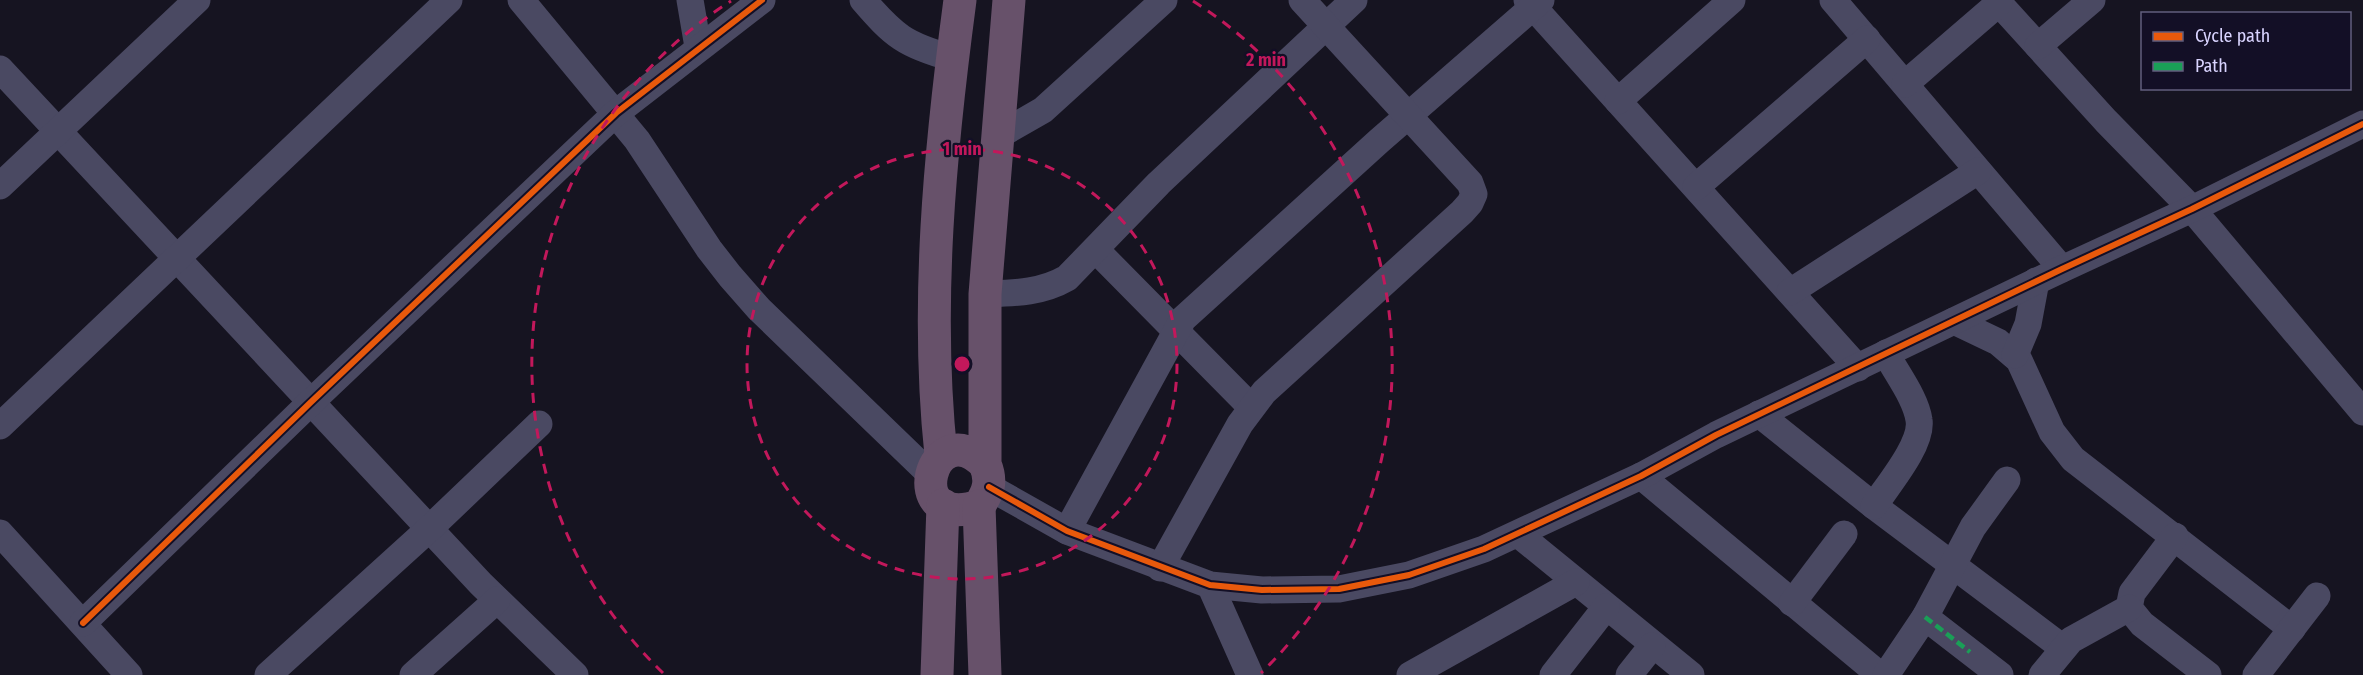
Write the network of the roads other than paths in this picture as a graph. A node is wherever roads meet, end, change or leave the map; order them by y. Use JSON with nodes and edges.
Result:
{"nodes":[{"id":1,"x":197,"y":0,"type":"edge"},
{"id":2,"x":449,"y":0,"type":"edge"},
{"id":3,"x":521,"y":0,"type":"edge"},
{"id":4,"x":690,"y":0,"type":"edge"},
{"id":5,"x":762,"y":0,"type":"edge"},
{"id":6,"x":863,"y":0,"type":"edge"},
{"id":7,"x":960,"y":0,"type":"edge"},
{"id":8,"x":1009,"y":0,"type":"edge"},
{"id":9,"x":1164,"y":0,"type":"edge"},
{"id":10,"x":1302,"y":0,"type":"edge"},
{"id":11,"x":1354,"y":0,"type":"edge"},
{"id":12,"x":1732,"y":0,"type":"edge"},
{"id":13,"x":1833,"y":0,"type":"edge"},
{"id":14,"x":2092,"y":0,"type":"edge"},
{"id":15,"x":1534,"y":2,"type":"edge"},
{"id":16,"x":1998,"y":2,"type":"edge"},
{"id":17,"x":1326,"y":25,"type":"junction"},
{"id":18,"x":1867,"y":39,"type":"junction"},
{"id":19,"x":2038,"y":46,"type":"junction"},
{"id":20,"x":698,"y":47,"type":"junction"},
{"id":21,"x":952,"y":58,"type":"junction"},
{"id":22,"x":0,"y":69,"type":"edge"},
{"id":23,"x":1905,"y":84,"type":"junction"},
{"id":24,"x":1618,"y":101,"type":"junction"},
{"id":25,"x":616,"y":113,"type":"junction"},
{"id":26,"x":1410,"y":115,"type":"junction"},
{"id":27,"x":2363,"y":124,"type":"edge"},
{"id":28,"x":58,"y":132,"type":"junction"},
{"id":29,"x":996,"y":137,"type":"junction"},
{"id":30,"x":1978,"y":171,"type":"junction"},
{"id":31,"x":0,"y":186,"type":"edge"},
{"id":32,"x":1696,"y":187,"type":"junction"},
{"id":33,"x":2192,"y":209,"type":"junction"},
{"id":34,"x":1096,"y":250,"type":"junction"},
{"id":35,"x":177,"y":260,"type":"junction"},
{"id":36,"x":2062,"y":269,"type":"junction"},
{"id":37,"x":2036,"y":281,"type":"junction"},
{"id":38,"x":1790,"y":292,"type":"junction"},
{"id":39,"x":985,"y":294,"type":"junction"},
{"id":40,"x":1954,"y":321,"type":"junction"},
{"id":41,"x":1176,"y":330,"type":"junction"},
{"id":42,"x":1886,"y":353,"type":"junction"},
{"id":43,"x":2015,"y":355,"type":"junction"},
{"id":44,"x":1858,"y":368,"type":"junction"},
{"id":45,"x":310,"y":403,"type":"junction"},
{"id":46,"x":1251,"y":407,"type":"junction"},
{"id":47,"x":2363,"y":412,"type":"edge"},
{"id":48,"x":1759,"y":414,"type":"junction"},
{"id":49,"x":539,"y":424,"type":"dead end"},
{"id":50,"x":0,"y":426,"type":"edge"},
{"id":51,"x":936,"y":465,"type":"junction"},
{"id":52,"x":1641,"y":476,"type":"junction"},
{"id":53,"x":2007,"y":480,"type":"dead end"},
{"id":54,"x":984,"y":486,"type":"junction"},
{"id":55,"x":942,"y":505,"type":"junction"},
{"id":56,"x":1874,"y":506,"type":"junction"},
{"id":57,"x":429,"y":529,"type":"junction"},
{"id":58,"x":1067,"y":531,"type":"junction"},
{"id":59,"x":0,"y":533,"type":"edge"},
{"id":60,"x":1518,"y":534,"type":"junction"},
{"id":61,"x":1844,"y":534,"type":"dead end"},
{"id":62,"x":2175,"y":536,"type":"junction"},
{"id":63,"x":1952,"y":565,"type":"junction"},
{"id":64,"x":1161,"y":568,"type":"junction"},
{"id":65,"x":1576,"y":582,"type":"junction"},
{"id":66,"x":1210,"y":585,"type":"junction"},
{"id":67,"x":2317,"y":596,"type":"dead end"},
{"id":68,"x":497,"y":600,"type":"junction"},
{"id":69,"x":1792,"y":603,"type":"junction"},
{"id":70,"x":1606,"y":607,"type":"junction"},
{"id":71,"x":2129,"y":608,"type":"junction"},
{"id":72,"x":1925,"y":617,"type":"junction"},
{"id":73,"x":83,"y":623,"type":"junction"},
{"id":74,"x":2292,"y":629,"type":"junction"},
{"id":75,"x":1652,"y":646,"type":"junction"},
{"id":76,"x":2063,"y":648,"type":"junction"},
{"id":77,"x":2194,"y":671,"type":"edge"},
{"id":78,"x":571,"y":674,"type":"edge"},
{"id":79,"x":129,"y":675,"type":"edge"},
{"id":80,"x":268,"y":675,"type":"edge"},
{"id":81,"x":413,"y":675,"type":"edge"},
{"id":82,"x":938,"y":675,"type":"edge"},
{"id":83,"x":985,"y":675,"type":"edge"},
{"id":84,"x":1250,"y":675,"type":"edge"},
{"id":85,"x":1410,"y":675,"type":"edge"},
{"id":86,"x":1553,"y":675,"type":"edge"},
{"id":87,"x":1629,"y":675,"type":"edge"},
{"id":88,"x":1691,"y":675,"type":"edge"},
{"id":89,"x":1880,"y":675,"type":"edge"},
{"id":90,"x":1886,"y":675,"type":"edge"},
{"id":91,"x":2000,"y":675,"type":"edge"},
{"id":92,"x":2042,"y":675,"type":"edge"},
{"id":93,"x":2256,"y":675,"type":"edge"}],
"edges":[{"from":1,"to":28,"type":"street"},
{"from":2,"to":35,"type":"street"},
{"from":3,"to":25,"type":"street"},
{"from":4,"to":20,"type":"street"},
{"from":5,"to":20,"type":"street"},
{"from":6,"to":21,"type":"street"},
{"from":7,"to":21,"type":"highway"},
{"from":8,"to":29,"type":"highway"},
{"from":9,"to":29,"type":"street"},
{"from":10,"to":17,"type":"street"},
{"from":11,"to":17,"type":"street"},
{"from":12,"to":24,"type":"street"},
{"from":13,"to":18,"type":"street"},
{"from":14,"to":19,"type":"street"},
{"from":15,"to":24,"type":"street"},
{"from":15,"to":26,"type":"street"},
{"from":16,"to":19,"type":"street"},
{"from":16,"to":23,"type":"street"},
{"from":17,"to":26,"type":"street"},
{"from":17,"to":34,"type":"street"},
{"from":18,"to":23,"type":"street"},
{"from":18,"to":32,"type":"street"},
{"from":19,"to":33,"type":"street"},
{"from":20,"to":25,"type":"street"},
{"from":21,"to":51,"type":"highway"},
{"from":22,"to":28,"type":"street"},
{"from":23,"to":30,"type":"street"},
{"from":24,"to":32,"type":"street"},
{"from":25,"to":45,"type":"street"},
{"from":25,"to":51,"type":"street"},
{"from":26,"to":41,"type":"street"},
{"from":26,"to":46,"type":"street"},
{"from":27,"to":33,"type":"street"},
{"from":28,"to":31,"type":"street"},
{"from":28,"to":35,"type":"street"},
{"from":29,"to":39,"type":"highway"},
{"from":30,"to":36,"type":"street"},
{"from":30,"to":38,"type":"street"},
{"from":32,"to":38,"type":"street"},
{"from":33,"to":36,"type":"street"},
{"from":33,"to":47,"type":"street"},
{"from":34,"to":39,"type":"street"},
{"from":34,"to":41,"type":"street"},
{"from":35,"to":45,"type":"street"},
{"from":35,"to":50,"type":"street"},
{"from":36,"to":37,"type":"street"},
{"from":37,"to":40,"type":"street"},
{"from":37,"to":43,"type":"street"},
{"from":38,"to":44,"type":"street"},
{"from":39,"to":54,"type":"highway"},
{"from":40,"to":42,"type":"street"},
{"from":40,"to":43,"type":"street"},
{"from":41,"to":46,"type":"street"},
{"from":41,"to":58,"type":"street"},
{"from":42,"to":44,"type":"street"},
{"from":42,"to":56,"type":"street"},
{"from":43,"to":62,"type":"street"},
{"from":44,"to":48,"type":"street"},
{"from":45,"to":57,"type":"street"},
{"from":45,"to":73,"type":"street"},
{"from":46,"to":64,"type":"street"},
{"from":48,"to":52,"type":"street"},
{"from":48,"to":56,"type":"street"},
{"from":49,"to":57,"type":"street"},
{"from":51,"to":54,"type":"highway"},
{"from":51,"to":55,"type":"highway"},
{"from":52,"to":60,"type":"street"},
{"from":52,"to":69,"type":"street"},
{"from":53,"to":63,"type":"street"},
{"from":54,"to":55,"type":"highway"},
{"from":54,"to":58,"type":"street"},
{"from":54,"to":83,"type":"highway"},
{"from":55,"to":82,"type":"highway"},
{"from":56,"to":63,"type":"street"},
{"from":57,"to":68,"type":"street"},
{"from":57,"to":80,"type":"street"},
{"from":58,"to":64,"type":"street"},
{"from":59,"to":73,"type":"street"},
{"from":60,"to":65,"type":"street"},
{"from":60,"to":66,"type":"street"},
{"from":61,"to":69,"type":"street"},
{"from":62,"to":71,"type":"street"},
{"from":62,"to":74,"type":"street"},
{"from":63,"to":72,"type":"street"},
{"from":63,"to":76,"type":"street"},
{"from":64,"to":66,"type":"street"},
{"from":65,"to":70,"type":"street"},
{"from":65,"to":85,"type":"street"},
{"from":66,"to":84,"type":"street"},
{"from":67,"to":74,"type":"street"},
{"from":68,"to":78,"type":"street"},
{"from":68,"to":81,"type":"street"},
{"from":69,"to":89,"type":"street"},
{"from":70,"to":75,"type":"street"},
{"from":70,"to":86,"type":"street"},
{"from":71,"to":76,"type":"street"},
{"from":71,"to":77,"type":"street"},
{"from":72,"to":90,"type":"street"},
{"from":72,"to":91,"type":"street"},
{"from":73,"to":79,"type":"street"},
{"from":74,"to":93,"type":"street"},
{"from":75,"to":87,"type":"street"},
{"from":75,"to":88,"type":"street"},
{"from":76,"to":92,"type":"street"}]}
